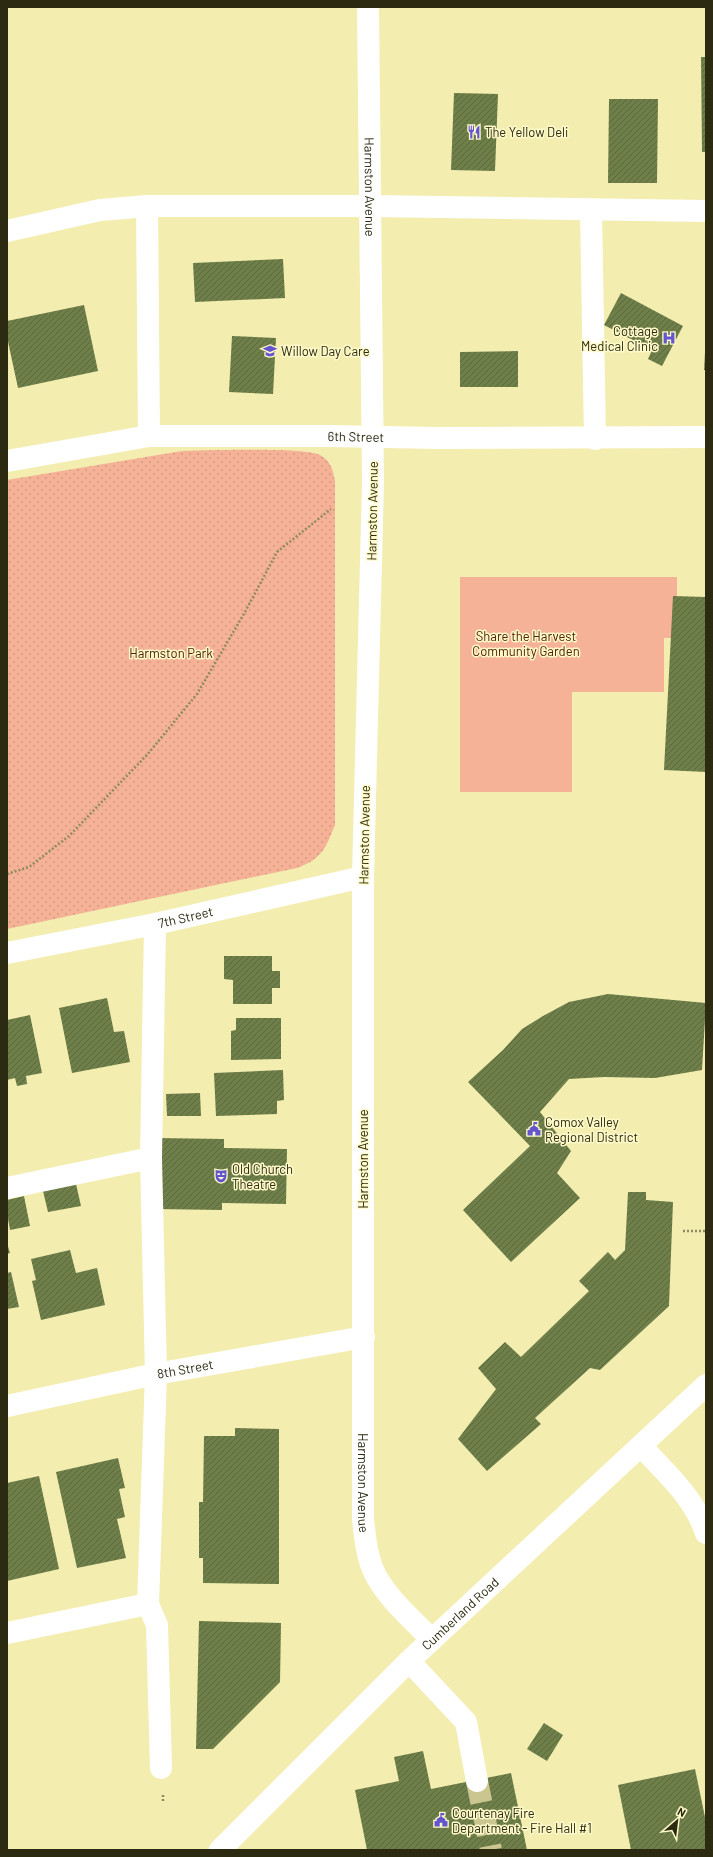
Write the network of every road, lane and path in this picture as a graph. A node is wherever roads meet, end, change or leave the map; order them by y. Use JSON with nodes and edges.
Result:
{"nodes":[{"id":1,"x":368,"y":7,"type":"edge"},
{"id":2,"x":147,"y":206,"type":"junction"},
{"id":3,"x":371,"y":206,"type":"junction"},
{"id":4,"x":591,"y":210,"type":"junction"},
{"id":5,"x":706,"y":211,"type":"edge"},
{"id":6,"x":7,"y":231,"type":"edge"},
{"id":7,"x":149,"y":436,"type":"junction"},
{"id":8,"x":373,"y":437,"type":"junction"},
{"id":9,"x":706,"y":437,"type":"edge"},
{"id":10,"x":595,"y":438,"type":"junction"},
{"id":11,"x":7,"y":461,"type":"edge"},
{"id":12,"x":331,"y":509,"type":"dead end"},
{"id":13,"x":7,"y":874,"type":"edge"},
{"id":14,"x":363,"y":877,"type":"junction"},
{"id":15,"x":155,"y":924,"type":"junction"},
{"id":16,"x":7,"y":952,"type":"edge"},
{"id":17,"x":151,"y":1158,"type":"junction"},
{"id":18,"x":7,"y":1188,"type":"edge"},
{"id":19,"x":683,"y":1231,"type":"dead end"},
{"id":20,"x":706,"y":1231,"type":"edge"},
{"id":21,"x":364,"y":1337,"type":"junction"},
{"id":22,"x":156,"y":1374,"type":"junction"},
{"id":23,"x":706,"y":1385,"type":"edge"},
{"id":24,"x":7,"y":1406,"type":"edge"},
{"id":25,"x":640,"y":1446,"type":"junction"},
{"id":26,"x":706,"y":1533,"type":"edge"},
{"id":27,"x":148,"y":1604,"type":"junction"},
{"id":28,"x":7,"y":1633,"type":"edge"},
{"id":29,"x":432,"y":1640,"type":"junction"},
{"id":30,"x":409,"y":1661,"type":"junction"},
{"id":31,"x":161,"y":1768,"type":"dead end"},
{"id":32,"x":478,"y":1781,"type":"tunnel mouth"},
{"id":33,"x":220,"y":1850,"type":"edge"}],
"edges":[{"from":1,"to":3,"type":"street","name":"Harmston Avenue"},
{"from":2,"to":3,"type":"street"},
{"from":2,"to":6,"type":"street"},
{"from":2,"to":7,"type":"street"},
{"from":3,"to":4,"type":"street"},
{"from":3,"to":8,"type":"street","name":"Harmston Avenue"},
{"from":4,"to":5,"type":"street"},
{"from":4,"to":10,"type":"street"},
{"from":7,"to":8,"type":"street","name":"6th Street"},
{"from":7,"to":11,"type":"street","name":"6th Street"},
{"from":8,"to":10,"type":"street","name":"6th Street"},
{"from":8,"to":14,"type":"street","name":"Harmston Avenue"},
{"from":9,"to":10,"type":"street","name":"6th Street"},
{"from":12,"to":13,"type":"path"},
{"from":14,"to":15,"type":"street","name":"7th Street"},
{"from":14,"to":21,"type":"street","name":"Harmston Avenue"},
{"from":15,"to":16,"type":"street","name":"7th Street"},
{"from":15,"to":17,"type":"street"},
{"from":17,"to":18,"type":"street"},
{"from":17,"to":22,"type":"street"},
{"from":19,"to":20,"type":"path"},
{"from":21,"to":22,"type":"street","name":"8th Street"},
{"from":21,"to":29,"type":"street","name":"Harmston Avenue"},
{"from":22,"to":24,"type":"street","name":"8th Street"},
{"from":22,"to":27,"type":"street"},
{"from":23,"to":25,"type":"street","name":"Cumberland Road"},
{"from":25,"to":26,"type":"street"},
{"from":25,"to":29,"type":"street","name":"Cumberland Road"},
{"from":27,"to":28,"type":"street"},
{"from":27,"to":31,"type":"street"},
{"from":29,"to":30,"type":"street","name":"Cumberland Road"},
{"from":30,"to":32,"type":"street"},
{"from":30,"to":33,"type":"street","name":"Cumberland Road"}]}
